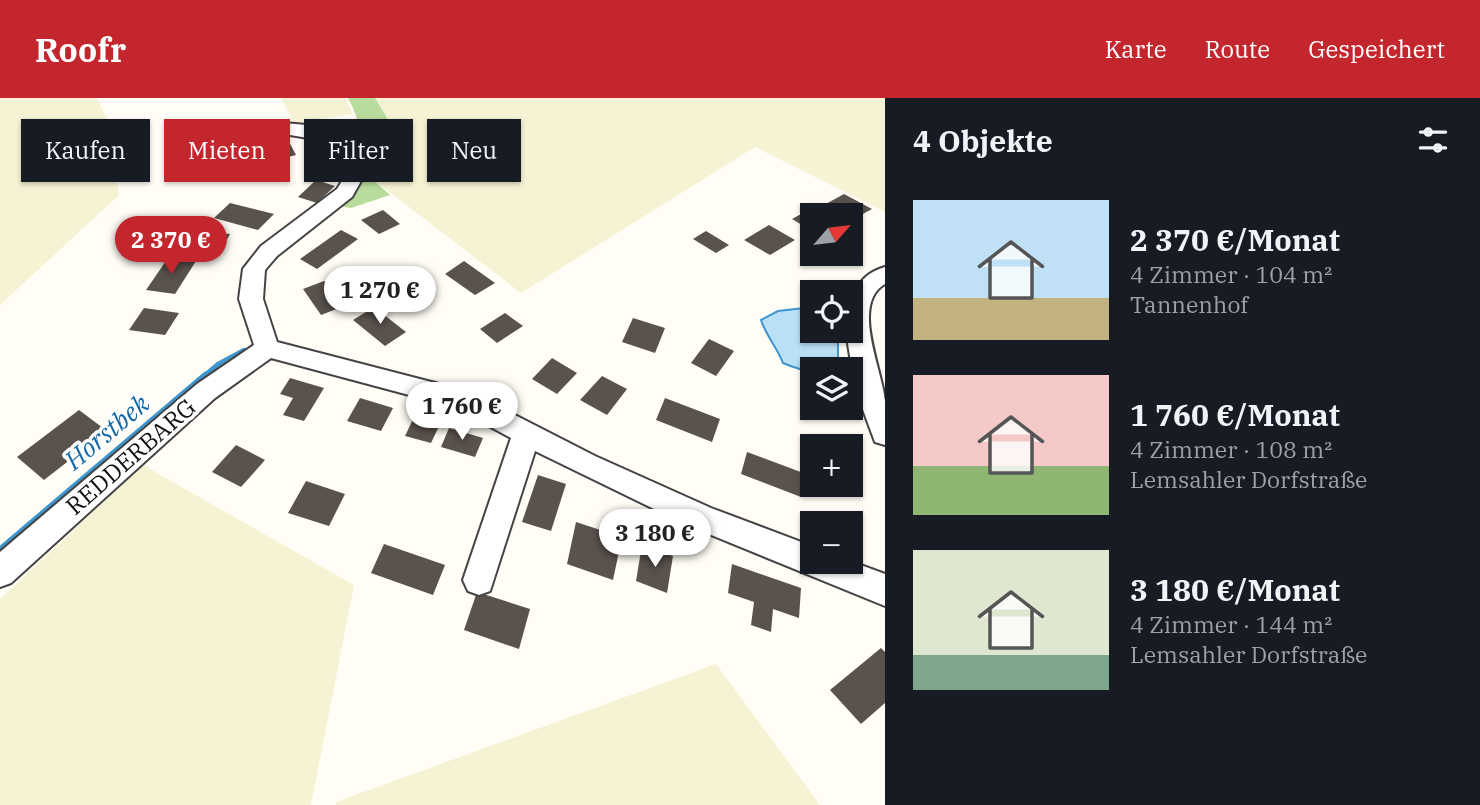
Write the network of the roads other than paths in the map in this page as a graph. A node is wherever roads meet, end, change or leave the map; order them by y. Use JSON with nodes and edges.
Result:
{"nodes":[{"id":1,"x":290,"y":129,"type":"edge"},
{"id":2,"x":885,"y":274,"type":"edge"},
{"id":3,"x":875,"y":295,"type":"edge"},
{"id":4,"x":267,"y":348,"type":"junction"},
{"id":5,"x":883,"y":424,"type":"edge"},
{"id":6,"x":527,"y":433,"type":"junction"},
{"id":7,"x":800,"y":556,"type":"edge"},
{"id":8,"x":0,"y":572,"type":"edge"},
{"id":9,"x":859,"y":574,"type":"edge"},
{"id":10,"x":877,"y":579,"type":"edge"},
{"id":11,"x":479,"y":580,"type":"dead end"}],
"edges":[{"from":1,"to":4,"type":"street"},
{"from":2,"to":3,"type":"street"},
{"from":3,"to":5,"type":"street"},
{"from":4,"to":6,"type":"street"},
{"from":4,"to":8,"type":"street","name":"REDDERBARG"},
{"from":6,"to":7,"type":"street"},
{"from":6,"to":11,"type":"street"},
{"from":9,"to":10,"type":"street"}]}
